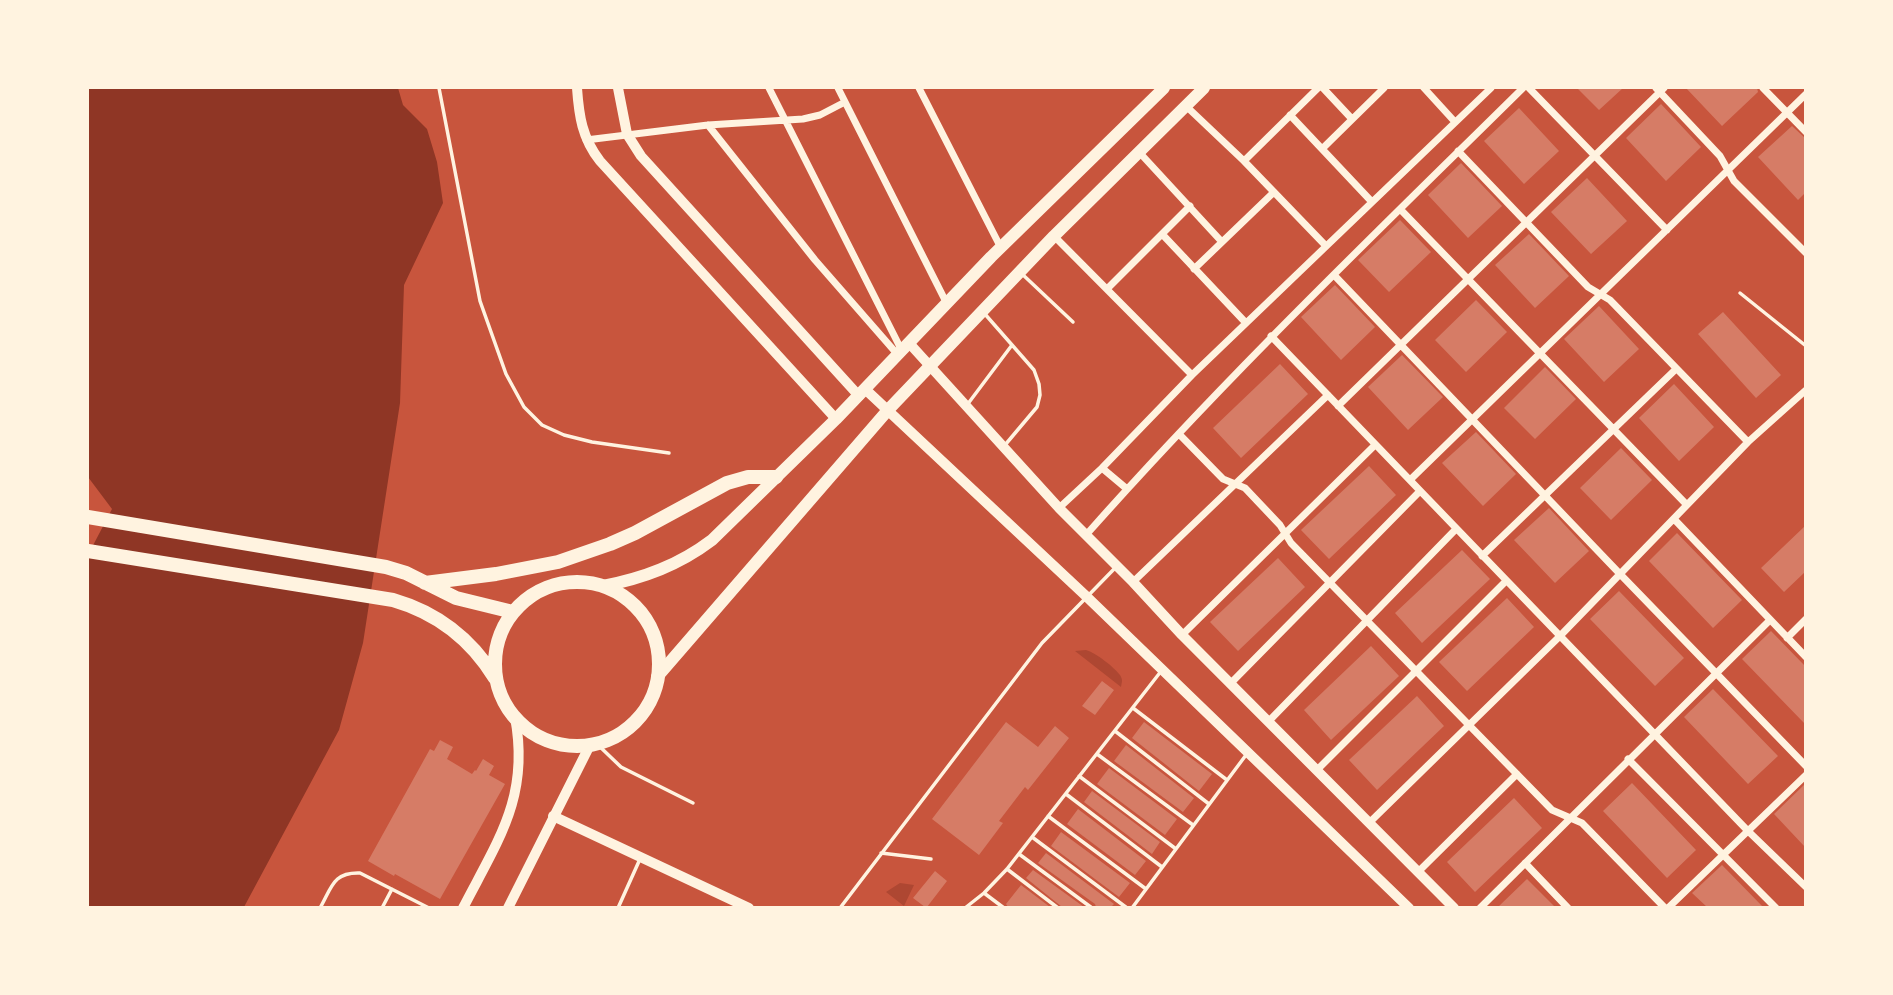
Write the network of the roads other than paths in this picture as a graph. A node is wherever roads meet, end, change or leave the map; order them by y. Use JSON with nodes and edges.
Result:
{"nodes":[{"id":1,"x":439,"y":88,"type":"edge"},
{"id":2,"x":577,"y":88,"type":"edge"},
{"id":3,"x":618,"y":88,"type":"edge"},
{"id":4,"x":769,"y":88,"type":"edge"},
{"id":5,"x":838,"y":88,"type":"edge"},
{"id":6,"x":919,"y":88,"type":"edge"},
{"id":7,"x":1164,"y":88,"type":"edge"},
{"id":8,"x":1204,"y":88,"type":"edge"},
{"id":9,"x":1320,"y":88,"type":"edge"},
{"id":10,"x":1384,"y":88,"type":"edge"},
{"id":11,"x":1424,"y":88,"type":"edge"},
{"id":12,"x":1491,"y":88,"type":"edge"},
{"id":13,"x":1523,"y":88,"type":"edge"},
{"id":14,"x":1529,"y":88,"type":"edge"},
{"id":15,"x":1763,"y":88,"type":"edge"},
{"id":16,"x":1660,"y":89,"type":"edge"},
{"id":17,"x":1805,"y":94,"type":"edge"},
{"id":18,"x":845,"y":102,"type":"junction"},
{"id":19,"x":1186,"y":106,"type":"junction"},
{"id":20,"x":1787,"y":112,"type":"junction"},
{"id":21,"x":1290,"y":115,"type":"junction"},
{"id":22,"x":1352,"y":120,"type":"junction"},
{"id":23,"x":785,"y":121,"type":"junction"},
{"id":24,"x":1455,"y":122,"type":"junction"},
{"id":25,"x":708,"y":125,"type":"junction"},
{"id":26,"x":1805,"y":132,"type":"edge"},
{"id":27,"x":627,"y":134,"type":"junction"},
{"id":28,"x":586,"y":140,"type":"junction"},
{"id":29,"x":1322,"y":149,"type":"junction"},
{"id":30,"x":1458,"y":151,"type":"junction"},
{"id":31,"x":1139,"y":152,"type":"junction"},
{"id":32,"x":1594,"y":155,"type":"junction"},
{"id":33,"x":1244,"y":161,"type":"junction"},
{"id":34,"x":1728,"y":170,"type":"junction"},
{"id":35,"x":1274,"y":192,"type":"junction"},
{"id":36,"x":1372,"y":202,"type":"junction"},
{"id":37,"x":1190,"y":206,"type":"junction"},
{"id":38,"x":1400,"y":209,"type":"junction"},
{"id":39,"x":1526,"y":222,"type":"junction"},
{"id":40,"x":1667,"y":230,"type":"junction"},
{"id":41,"x":1162,"y":234,"type":"junction"},
{"id":42,"x":1054,"y":236,"type":"junction"},
{"id":43,"x":1222,"y":242,"type":"junction"},
{"id":44,"x":1326,"y":246,"type":"junction"},
{"id":45,"x":1001,"y":248,"type":"junction"},
{"id":46,"x":1805,"y":253,"type":"edge"},
{"id":47,"x":1194,"y":269,"type":"junction"},
{"id":48,"x":1020,"y":272,"type":"junction"},
{"id":49,"x":1334,"y":275,"type":"junction"},
{"id":50,"x":1468,"y":279,"type":"junction"},
{"id":51,"x":1108,"y":288,"type":"junction"},
{"id":52,"x":1740,"y":293,"type":"dead end"},
{"id":53,"x":1600,"y":294,"type":"junction"},
{"id":54,"x":947,"y":304,"type":"junction"},
{"id":55,"x":983,"y":311,"type":"junction"},
{"id":56,"x":1073,"y":322,"type":"dead end"},
{"id":57,"x":1246,"y":323,"type":"junction"},
{"id":58,"x":1271,"y":337,"type":"junction"},
{"id":59,"x":1012,"y":345,"type":"junction"},
{"id":60,"x":1400,"y":345,"type":"junction"},
{"id":61,"x":1805,"y":346,"type":"edge"},
{"id":62,"x":903,"y":350,"type":"junction"},
{"id":63,"x":1539,"y":354,"type":"junction"},
{"id":64,"x":930,"y":366,"type":"junction"},
{"id":65,"x":1676,"y":369,"type":"junction"},
{"id":66,"x":1192,"y":375,"type":"junction"},
{"id":67,"x":1805,"y":390,"type":"edge"},
{"id":68,"x":862,"y":393,"type":"junction"},
{"id":69,"x":1328,"y":395,"type":"junction"},
{"id":70,"x":1338,"y":406,"type":"junction"},
{"id":71,"x":966,"y":407,"type":"junction"},
{"id":72,"x":888,"y":410,"type":"junction"},
{"id":73,"x":836,"y":419,"type":"junction"},
{"id":74,"x":1472,"y":420,"type":"junction"},
{"id":75,"x":1613,"y":430,"type":"junction"},
{"id":76,"x":1179,"y":434,"type":"junction"},
{"id":77,"x":1748,"y":442,"type":"junction"},
{"id":78,"x":1375,"y":445,"type":"junction"},
{"id":79,"x":1003,"y":447,"type":"junction"},
{"id":80,"x":669,"y":453,"type":"dead end"},
{"id":81,"x":1102,"y":468,"type":"junction"},
{"id":82,"x":776,"y":477,"type":"junction"},
{"id":83,"x":1410,"y":480,"type":"junction"},
{"id":84,"x":1235,"y":484,"type":"junction"},
{"id":85,"x":1127,"y":489,"type":"junction"},
{"id":86,"x":1420,"y":491,"type":"junction"},
{"id":87,"x":1544,"y":496,"type":"junction"},
{"id":88,"x":1687,"y":505,"type":"junction"},
{"id":89,"x":1059,"y":508,"type":"junction"},
{"id":90,"x":88,"y":517,"type":"edge"},
{"id":91,"x":1674,"y":519,"type":"junction"},
{"id":92,"x":1457,"y":529,"type":"junction"},
{"id":93,"x":1285,"y":534,"type":"junction"},
{"id":94,"x":1086,"y":536,"type":"junction"},
{"id":95,"x":88,"y":551,"type":"edge"},
{"id":96,"x":1482,"y":555,"type":"junction"},
{"id":97,"x":1117,"y":566,"type":"junction"},
{"id":98,"x":1620,"y":574,"type":"junction"},
{"id":99,"x":1507,"y":581,"type":"junction"},
{"id":100,"x":1133,"y":582,"type":"junction"},
{"id":101,"x":425,"y":583,"type":"junction"},
{"id":102,"x":1330,"y":583,"type":"junction"},
{"id":103,"x":603,"y":586,"type":"junction"},
{"id":104,"x":1087,"y":597,"type":"junction"},
{"id":105,"x":513,"y":612,"type":"junction"},
{"id":106,"x":1805,"y":619,"type":"edge"},
{"id":107,"x":1770,"y":620,"type":"junction"},
{"id":108,"x":1367,"y":621,"type":"junction"},
{"id":109,"x":1181,"y":635,"type":"junction"},
{"id":110,"x":1560,"y":636,"type":"junction"},
{"id":111,"x":1787,"y":638,"type":"junction"},
{"id":112,"x":1805,"y":657,"type":"edge"},
{"id":113,"x":1162,"y":670,"type":"junction"},
{"id":114,"x":1416,"y":671,"type":"junction"},
{"id":115,"x":1716,"y":674,"type":"junction"},
{"id":116,"x":657,"y":677,"type":"junction"},
{"id":117,"x":496,"y":679,"type":"junction"},
{"id":118,"x":1230,"y":684,"type":"junction"},
{"id":119,"x":1133,"y":708,"type":"junction"},
{"id":120,"x":514,"y":717,"type":"junction"},
{"id":121,"x":1268,"y":722,"type":"junction"},
{"id":122,"x":1469,"y":725,"type":"junction"},
{"id":123,"x":1115,"y":731,"type":"junction"},
{"id":124,"x":1654,"y":734,"type":"junction"},
{"id":125,"x":594,"y":744,"type":"junction"},
{"id":126,"x":1248,"y":752,"type":"junction"},
{"id":127,"x":1097,"y":754,"type":"junction"},
{"id":128,"x":1628,"y":760,"type":"junction"},
{"id":129,"x":1805,"y":766,"type":"edge"},
{"id":130,"x":1317,"y":770,"type":"junction"},
{"id":131,"x":1517,"y":774,"type":"junction"},
{"id":132,"x":1805,"y":775,"type":"edge"},
{"id":133,"x":1080,"y":776,"type":"junction"},
{"id":134,"x":1227,"y":780,"type":"junction"},
{"id":135,"x":1066,"y":794,"type":"junction"},
{"id":136,"x":693,"y":803,"type":"dead end"},
{"id":137,"x":1209,"y":804,"type":"junction"},
{"id":138,"x":554,"y":816,"type":"junction"},
{"id":139,"x":1048,"y":816,"type":"junction"},
{"id":140,"x":1570,"y":817,"type":"junction"},
{"id":141,"x":1369,"y":823,"type":"junction"},
{"id":142,"x":1193,"y":825,"type":"junction"},
{"id":143,"x":1748,"y":831,"type":"junction"},
{"id":144,"x":1032,"y":837,"type":"junction"},
{"id":145,"x":1176,"y":849,"type":"junction"},
{"id":146,"x":881,"y":853,"type":"junction"},
{"id":147,"x":1019,"y":854,"type":"junction"},
{"id":148,"x":1723,"y":855,"type":"junction"},
{"id":149,"x":641,"y":857,"type":"junction"},
{"id":150,"x":931,"y":859,"type":"dead end"},
{"id":151,"x":1525,"y":863,"type":"junction"},
{"id":152,"x":1162,"y":867,"type":"junction"},
{"id":153,"x":1007,"y":869,"type":"junction"},
{"id":154,"x":1418,"y":872,"type":"junction"},
{"id":155,"x":1805,"y":887,"type":"edge"},
{"id":156,"x":392,"y":889,"type":"junction"},
{"id":157,"x":1146,"y":889,"type":"junction"},
{"id":158,"x":984,"y":893,"type":"junction"},
{"id":159,"x":1452,"y":907,"type":"edge"},
{"id":160,"x":320,"y":908,"type":"edge"},
{"id":161,"x":382,"y":908,"type":"edge"},
{"id":162,"x":429,"y":908,"type":"edge"},
{"id":163,"x":463,"y":908,"type":"edge"},
{"id":164,"x":508,"y":908,"type":"edge"},
{"id":165,"x":618,"y":908,"type":"edge"},
{"id":166,"x":749,"y":908,"type":"edge"},
{"id":167,"x":840,"y":908,"type":"edge"},
{"id":168,"x":965,"y":908,"type":"edge"},
{"id":169,"x":1004,"y":908,"type":"edge"},
{"id":170,"x":1058,"y":908,"type":"edge"},
{"id":171,"x":1092,"y":908,"type":"edge"},
{"id":172,"x":1126,"y":908,"type":"edge"},
{"id":173,"x":1132,"y":908,"type":"edge"},
{"id":174,"x":1409,"y":908,"type":"edge"},
{"id":175,"x":1480,"y":908,"type":"edge"},
{"id":176,"x":1568,"y":908,"type":"edge"},
{"id":177,"x":1667,"y":908,"type":"edge"},
{"id":178,"x":1776,"y":908,"type":"edge"}],
"edges":[{"from":1,"to":80,"type":"lane"},
{"from":2,"to":28,"type":"street"},
{"from":3,"to":27,"type":"street"},
{"from":4,"to":23,"type":"street"},
{"from":5,"to":18,"type":"street"},
{"from":6,"to":45,"type":"street"},
{"from":7,"to":45,"type":"main road"},
{"from":8,"to":19,"type":"main road"},
{"from":9,"to":21,"type":"street"},
{"from":9,"to":22,"type":"street"},
{"from":10,"to":22,"type":"street"},
{"from":11,"to":24,"type":"street"},
{"from":12,"to":24,"type":"street"},
{"from":13,"to":30,"type":"street"},
{"from":14,"to":32,"type":"street"},
{"from":15,"to":20,"type":"street"},
{"from":16,"to":32,"type":"street"},
{"from":16,"to":34,"type":"street"},
{"from":17,"to":20,"type":"street"},
{"from":18,"to":23,"type":"street"},
{"from":18,"to":54,"type":"street"},
{"from":19,"to":31,"type":"main road"},
{"from":19,"to":33,"type":"street"},
{"from":20,"to":26,"type":"street"},
{"from":20,"to":34,"type":"street"},
{"from":21,"to":29,"type":"street"},
{"from":21,"to":33,"type":"street"},
{"from":22,"to":29,"type":"street"},
{"from":23,"to":25,"type":"street"},
{"from":23,"to":62,"type":"street"},
{"from":24,"to":36,"type":"street"},
{"from":25,"to":27,"type":"street"},
{"from":25,"to":62,"type":"street"},
{"from":27,"to":28,"type":"street"},
{"from":27,"to":68,"type":"street"},
{"from":28,"to":73,"type":"street"},
{"from":29,"to":36,"type":"street"},
{"from":30,"to":38,"type":"street"},
{"from":30,"to":39,"type":"street"},
{"from":31,"to":37,"type":"street"},
{"from":31,"to":42,"type":"main road"},
{"from":32,"to":39,"type":"street"},
{"from":32,"to":40,"type":"street"},
{"from":33,"to":35,"type":"street"},
{"from":34,"to":40,"type":"street"},
{"from":34,"to":46,"type":"street"},
{"from":35,"to":43,"type":"street"},
{"from":35,"to":44,"type":"street"},
{"from":36,"to":44,"type":"street"},
{"from":37,"to":41,"type":"street"},
{"from":37,"to":43,"type":"street"},
{"from":38,"to":49,"type":"street"},
{"from":38,"to":50,"type":"street"},
{"from":39,"to":50,"type":"street"},
{"from":39,"to":53,"type":"street"},
{"from":40,"to":53,"type":"street"},
{"from":41,"to":47,"type":"street"},
{"from":41,"to":51,"type":"street"},
{"from":42,"to":48,"type":"main road"},
{"from":42,"to":51,"type":"street"},
{"from":43,"to":47,"type":"street"},
{"from":44,"to":57,"type":"street"},
{"from":45,"to":54,"type":"main road"},
{"from":47,"to":57,"type":"street"},
{"from":48,"to":55,"type":"main road"},
{"from":48,"to":56,"type":"lane"},
{"from":49,"to":58,"type":"street"},
{"from":49,"to":60,"type":"street"},
{"from":50,"to":60,"type":"street"},
{"from":50,"to":63,"type":"street"},
{"from":51,"to":66,"type":"street"},
{"from":52,"to":61,"type":"lane"},
{"from":53,"to":63,"type":"street"},
{"from":53,"to":65,"type":"street"},
{"from":54,"to":62,"type":"main road"},
{"from":55,"to":59,"type":"lane"},
{"from":55,"to":64,"type":"main road"},
{"from":57,"to":66,"type":"street"},
{"from":58,"to":69,"type":"street"},
{"from":58,"to":76,"type":"street"},
{"from":59,"to":71,"type":"lane"},
{"from":59,"to":79,"type":"lane"},
{"from":60,"to":70,"type":"street"},
{"from":60,"to":74,"type":"street"},
{"from":62,"to":64,"type":"street"},
{"from":62,"to":68,"type":"main road"},
{"from":63,"to":74,"type":"street"},
{"from":63,"to":75,"type":"street"},
{"from":64,"to":71,"type":"street"},
{"from":64,"to":72,"type":"main road"},
{"from":65,"to":75,"type":"street"},
{"from":65,"to":77,"type":"street"},
{"from":66,"to":81,"type":"street"},
{"from":67,"to":77,"type":"street"},
{"from":68,"to":72,"type":"street"},
{"from":68,"to":73,"type":"main road"},
{"from":69,"to":70,"type":"street"},
{"from":69,"to":84,"type":"street"},
{"from":70,"to":78,"type":"street"},
{"from":71,"to":79,"type":"street"},
{"from":72,"to":104,"type":"street"},
{"from":72,"to":116,"type":"main road"},
{"from":73,"to":82,"type":"main road"},
{"from":74,"to":83,"type":"street"},
{"from":74,"to":87,"type":"street"},
{"from":75,"to":87,"type":"street"},
{"from":75,"to":88,"type":"street"},
{"from":76,"to":84,"type":"street"},
{"from":76,"to":85,"type":"street"},
{"from":77,"to":88,"type":"street"},
{"from":78,"to":83,"type":"street"},
{"from":78,"to":93,"type":"street"},
{"from":79,"to":89,"type":"street"},
{"from":81,"to":85,"type":"street"},
{"from":81,"to":89,"type":"street"},
{"from":82,"to":101,"type":"highway"},
{"from":82,"to":103,"type":"main road"},
{"from":83,"to":86,"type":"street"},
{"from":84,"to":93,"type":"street"},
{"from":84,"to":100,"type":"street"},
{"from":85,"to":94,"type":"street"},
{"from":86,"to":92,"type":"street"},
{"from":86,"to":102,"type":"street"},
{"from":87,"to":96,"type":"street"},
{"from":87,"to":98,"type":"street"},
{"from":88,"to":91,"type":"street"},
{"from":89,"to":94,"type":"street"},
{"from":90,"to":101,"type":"highway"},
{"from":91,"to":98,"type":"street"},
{"from":91,"to":107,"type":"street"},
{"from":92,"to":96,"type":"street"},
{"from":92,"to":108,"type":"street"},
{"from":93,"to":102,"type":"street"},
{"from":93,"to":109,"type":"street"},
{"from":94,"to":97,"type":"street"},
{"from":95,"to":117,"type":"highway"},
{"from":96,"to":99,"type":"street"},
{"from":97,"to":100,"type":"street"},
{"from":97,"to":104,"type":"lane"},
{"from":98,"to":110,"type":"street"},
{"from":98,"to":115,"type":"street"},
{"from":99,"to":110,"type":"street"},
{"from":99,"to":114,"type":"street"},
{"from":100,"to":109,"type":"street"},
{"from":101,"to":105,"type":"highway"},
{"from":102,"to":108,"type":"street"},
{"from":102,"to":118,"type":"street"},
{"from":103,"to":105,"type":"highway"},
{"from":103,"to":116,"type":"highway"},
{"from":104,"to":113,"type":"street"},
{"from":104,"to":146,"type":"lane"},
{"from":105,"to":117,"type":"highway"},
{"from":106,"to":111,"type":"street"},
{"from":107,"to":111,"type":"street"},
{"from":107,"to":115,"type":"street"},
{"from":108,"to":114,"type":"street"},
{"from":108,"to":121,"type":"street"},
{"from":109,"to":118,"type":"street"},
{"from":110,"to":122,"type":"street"},
{"from":110,"to":124,"type":"street"},
{"from":111,"to":112,"type":"street"},
{"from":113,"to":119,"type":"lane"},
{"from":113,"to":126,"type":"street"},
{"from":114,"to":122,"type":"street"},
{"from":114,"to":130,"type":"street"},
{"from":115,"to":124,"type":"street"},
{"from":115,"to":129,"type":"street"},
{"from":116,"to":125,"type":"highway"},
{"from":117,"to":120,"type":"highway"},
{"from":118,"to":121,"type":"street"},
{"from":119,"to":123,"type":"lane"},
{"from":119,"to":134,"type":"lane"},
{"from":120,"to":125,"type":"highway"},
{"from":120,"to":163,"type":"main road"},
{"from":121,"to":130,"type":"street"},
{"from":122,"to":131,"type":"street"},
{"from":122,"to":141,"type":"street"},
{"from":123,"to":127,"type":"lane"},
{"from":123,"to":137,"type":"lane"},
{"from":124,"to":128,"type":"street"},
{"from":124,"to":143,"type":"street"},
{"from":125,"to":136,"type":"lane"},
{"from":125,"to":138,"type":"main road"},
{"from":126,"to":134,"type":"lane"},
{"from":126,"to":174,"type":"street"},
{"from":127,"to":133,"type":"lane"},
{"from":127,"to":142,"type":"lane"},
{"from":128,"to":140,"type":"street"},
{"from":128,"to":148,"type":"street"},
{"from":130,"to":141,"type":"street"},
{"from":131,"to":140,"type":"street"},
{"from":131,"to":154,"type":"street"},
{"from":132,"to":143,"type":"street"},
{"from":133,"to":135,"type":"lane"},
{"from":133,"to":145,"type":"lane"},
{"from":134,"to":137,"type":"lane"},
{"from":135,"to":139,"type":"lane"},
{"from":135,"to":152,"type":"lane"},
{"from":137,"to":142,"type":"lane"},
{"from":138,"to":149,"type":"street"},
{"from":138,"to":164,"type":"main road"},
{"from":139,"to":144,"type":"lane"},
{"from":139,"to":157,"type":"lane"},
{"from":140,"to":151,"type":"street"},
{"from":140,"to":177,"type":"street"},
{"from":141,"to":154,"type":"street"},
{"from":142,"to":145,"type":"lane"},
{"from":143,"to":148,"type":"street"},
{"from":143,"to":155,"type":"street"},
{"from":144,"to":147,"type":"lane"},
{"from":144,"to":172,"type":"lane"},
{"from":145,"to":152,"type":"lane"},
{"from":146,"to":150,"type":"lane"},
{"from":146,"to":167,"type":"lane"},
{"from":147,"to":153,"type":"lane"},
{"from":147,"to":171,"type":"lane"},
{"from":148,"to":177,"type":"street"},
{"from":148,"to":178,"type":"street"},
{"from":149,"to":165,"type":"lane"},
{"from":149,"to":166,"type":"street"},
{"from":151,"to":175,"type":"street"},
{"from":151,"to":176,"type":"street"},
{"from":152,"to":157,"type":"lane"},
{"from":153,"to":158,"type":"lane"},
{"from":153,"to":170,"type":"lane"},
{"from":154,"to":159,"type":"street"},
{"from":156,"to":160,"type":"lane"},
{"from":156,"to":161,"type":"lane"},
{"from":156,"to":162,"type":"lane"},
{"from":157,"to":173,"type":"lane"},
{"from":158,"to":168,"type":"lane"},
{"from":158,"to":169,"type":"lane"}]}
